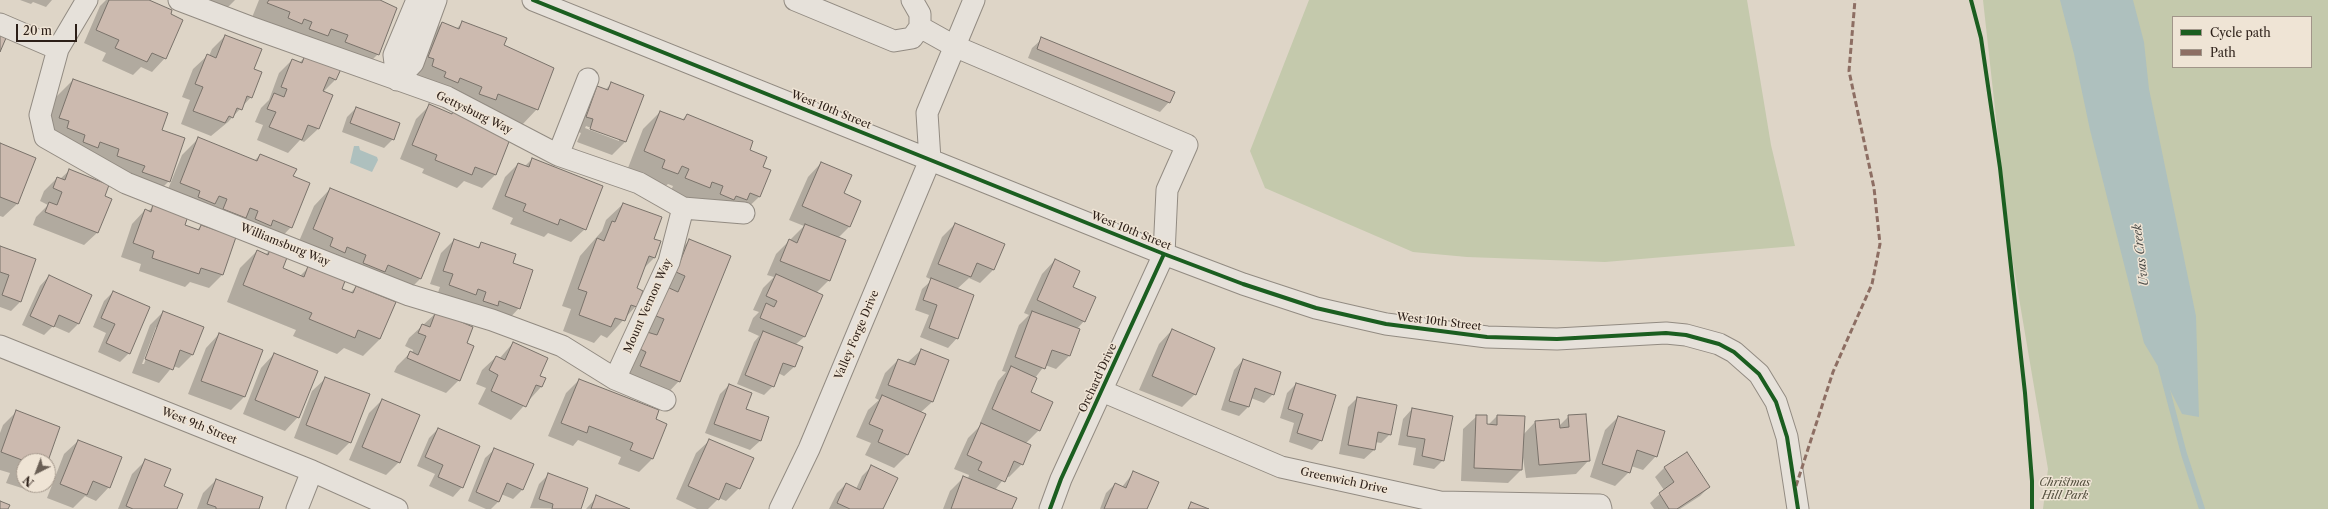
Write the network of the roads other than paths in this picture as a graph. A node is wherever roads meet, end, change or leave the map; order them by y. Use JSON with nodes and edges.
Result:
{"nodes":[{"id":1,"x":87,"y":0,"type":"edge"},
{"id":2,"x":179,"y":0,"type":"edge"},
{"id":3,"x":417,"y":0,"type":"edge"},
{"id":4,"x":436,"y":0,"type":"edge"},
{"id":5,"x":533,"y":0,"type":"edge"},
{"id":6,"x":795,"y":0,"type":"edge"},
{"id":7,"x":912,"y":0,"type":"edge"},
{"id":8,"x":974,"y":0,"type":"edge"},
{"id":9,"x":0,"y":24,"type":"edge"},
{"id":10,"x":920,"y":27,"type":"junction"},
{"id":11,"x":954,"y":46,"type":"junction"},
{"id":12,"x":58,"y":49,"type":"junction"},
{"id":13,"x":588,"y":78,"type":"dead end"},
{"id":14,"x":397,"y":80,"type":"junction"},
{"id":15,"x":558,"y":155,"type":"junction"},
{"id":16,"x":930,"y":160,"type":"junction"},
{"id":17,"x":683,"y":208,"type":"junction"},
{"id":18,"x":744,"y":213,"type":"dead end"},
{"id":19,"x":1164,"y":254,"type":"junction"},
{"id":20,"x":0,"y":346,"type":"edge"},
{"id":21,"x":615,"y":379,"type":"junction"},
{"id":22,"x":1102,"y":391,"type":"junction"},
{"id":23,"x":665,"y":400,"type":"dead end"},
{"id":24,"x":312,"y":471,"type":"junction"},
{"id":25,"x":1600,"y":507,"type":"edge"},
{"id":26,"x":297,"y":509,"type":"edge"},
{"id":27,"x":397,"y":509,"type":"edge"},
{"id":28,"x":780,"y":509,"type":"edge"},
{"id":29,"x":1050,"y":509,"type":"edge"},
{"id":30,"x":1798,"y":509,"type":"edge"}],
"edges":[{"from":1,"to":12,"type":"street","name":"Williamsburg Way"},
{"from":2,"to":14,"type":"street","name":"Gettysburg Way"},
{"from":3,"to":14,"type":"street"},
{"from":4,"to":14,"type":"street"},
{"from":5,"to":16,"type":"street","name":"West 10th Street"},
{"from":6,"to":10,"type":"street"},
{"from":7,"to":10,"type":"street"},
{"from":8,"to":11,"type":"street"},
{"from":9,"to":12,"type":"street"},
{"from":10,"to":11,"type":"street"},
{"from":11,"to":16,"type":"street"},
{"from":11,"to":19,"type":"street"},
{"from":12,"to":21,"type":"street","name":"Williamsburg Way"},
{"from":13,"to":15,"type":"street"},
{"from":14,"to":15,"type":"street","name":"Gettysburg Way"},
{"from":15,"to":17,"type":"street","name":"Gettysburg Way"},
{"from":16,"to":19,"type":"street","name":"West 10th Street"},
{"from":16,"to":28,"type":"street","name":"Valley Forge Drive"},
{"from":17,"to":18,"type":"street","name":"Gettysburg Way"},
{"from":17,"to":21,"type":"street","name":"Mount Vernon Way"},
{"from":19,"to":22,"type":"street","name":"Orchard Drive"},
{"from":19,"to":30,"type":"street","name":"West 10th Street"},
{"from":20,"to":24,"type":"street","name":"West 9th Street"},
{"from":21,"to":23,"type":"street","name":"Williamsburg Way"},
{"from":22,"to":25,"type":"street","name":"Greenwich Drive"},
{"from":22,"to":29,"type":"street","name":"Orchard Drive"},
{"from":24,"to":26,"type":"street"},
{"from":24,"to":27,"type":"street","name":"West 9th Street"}]}
